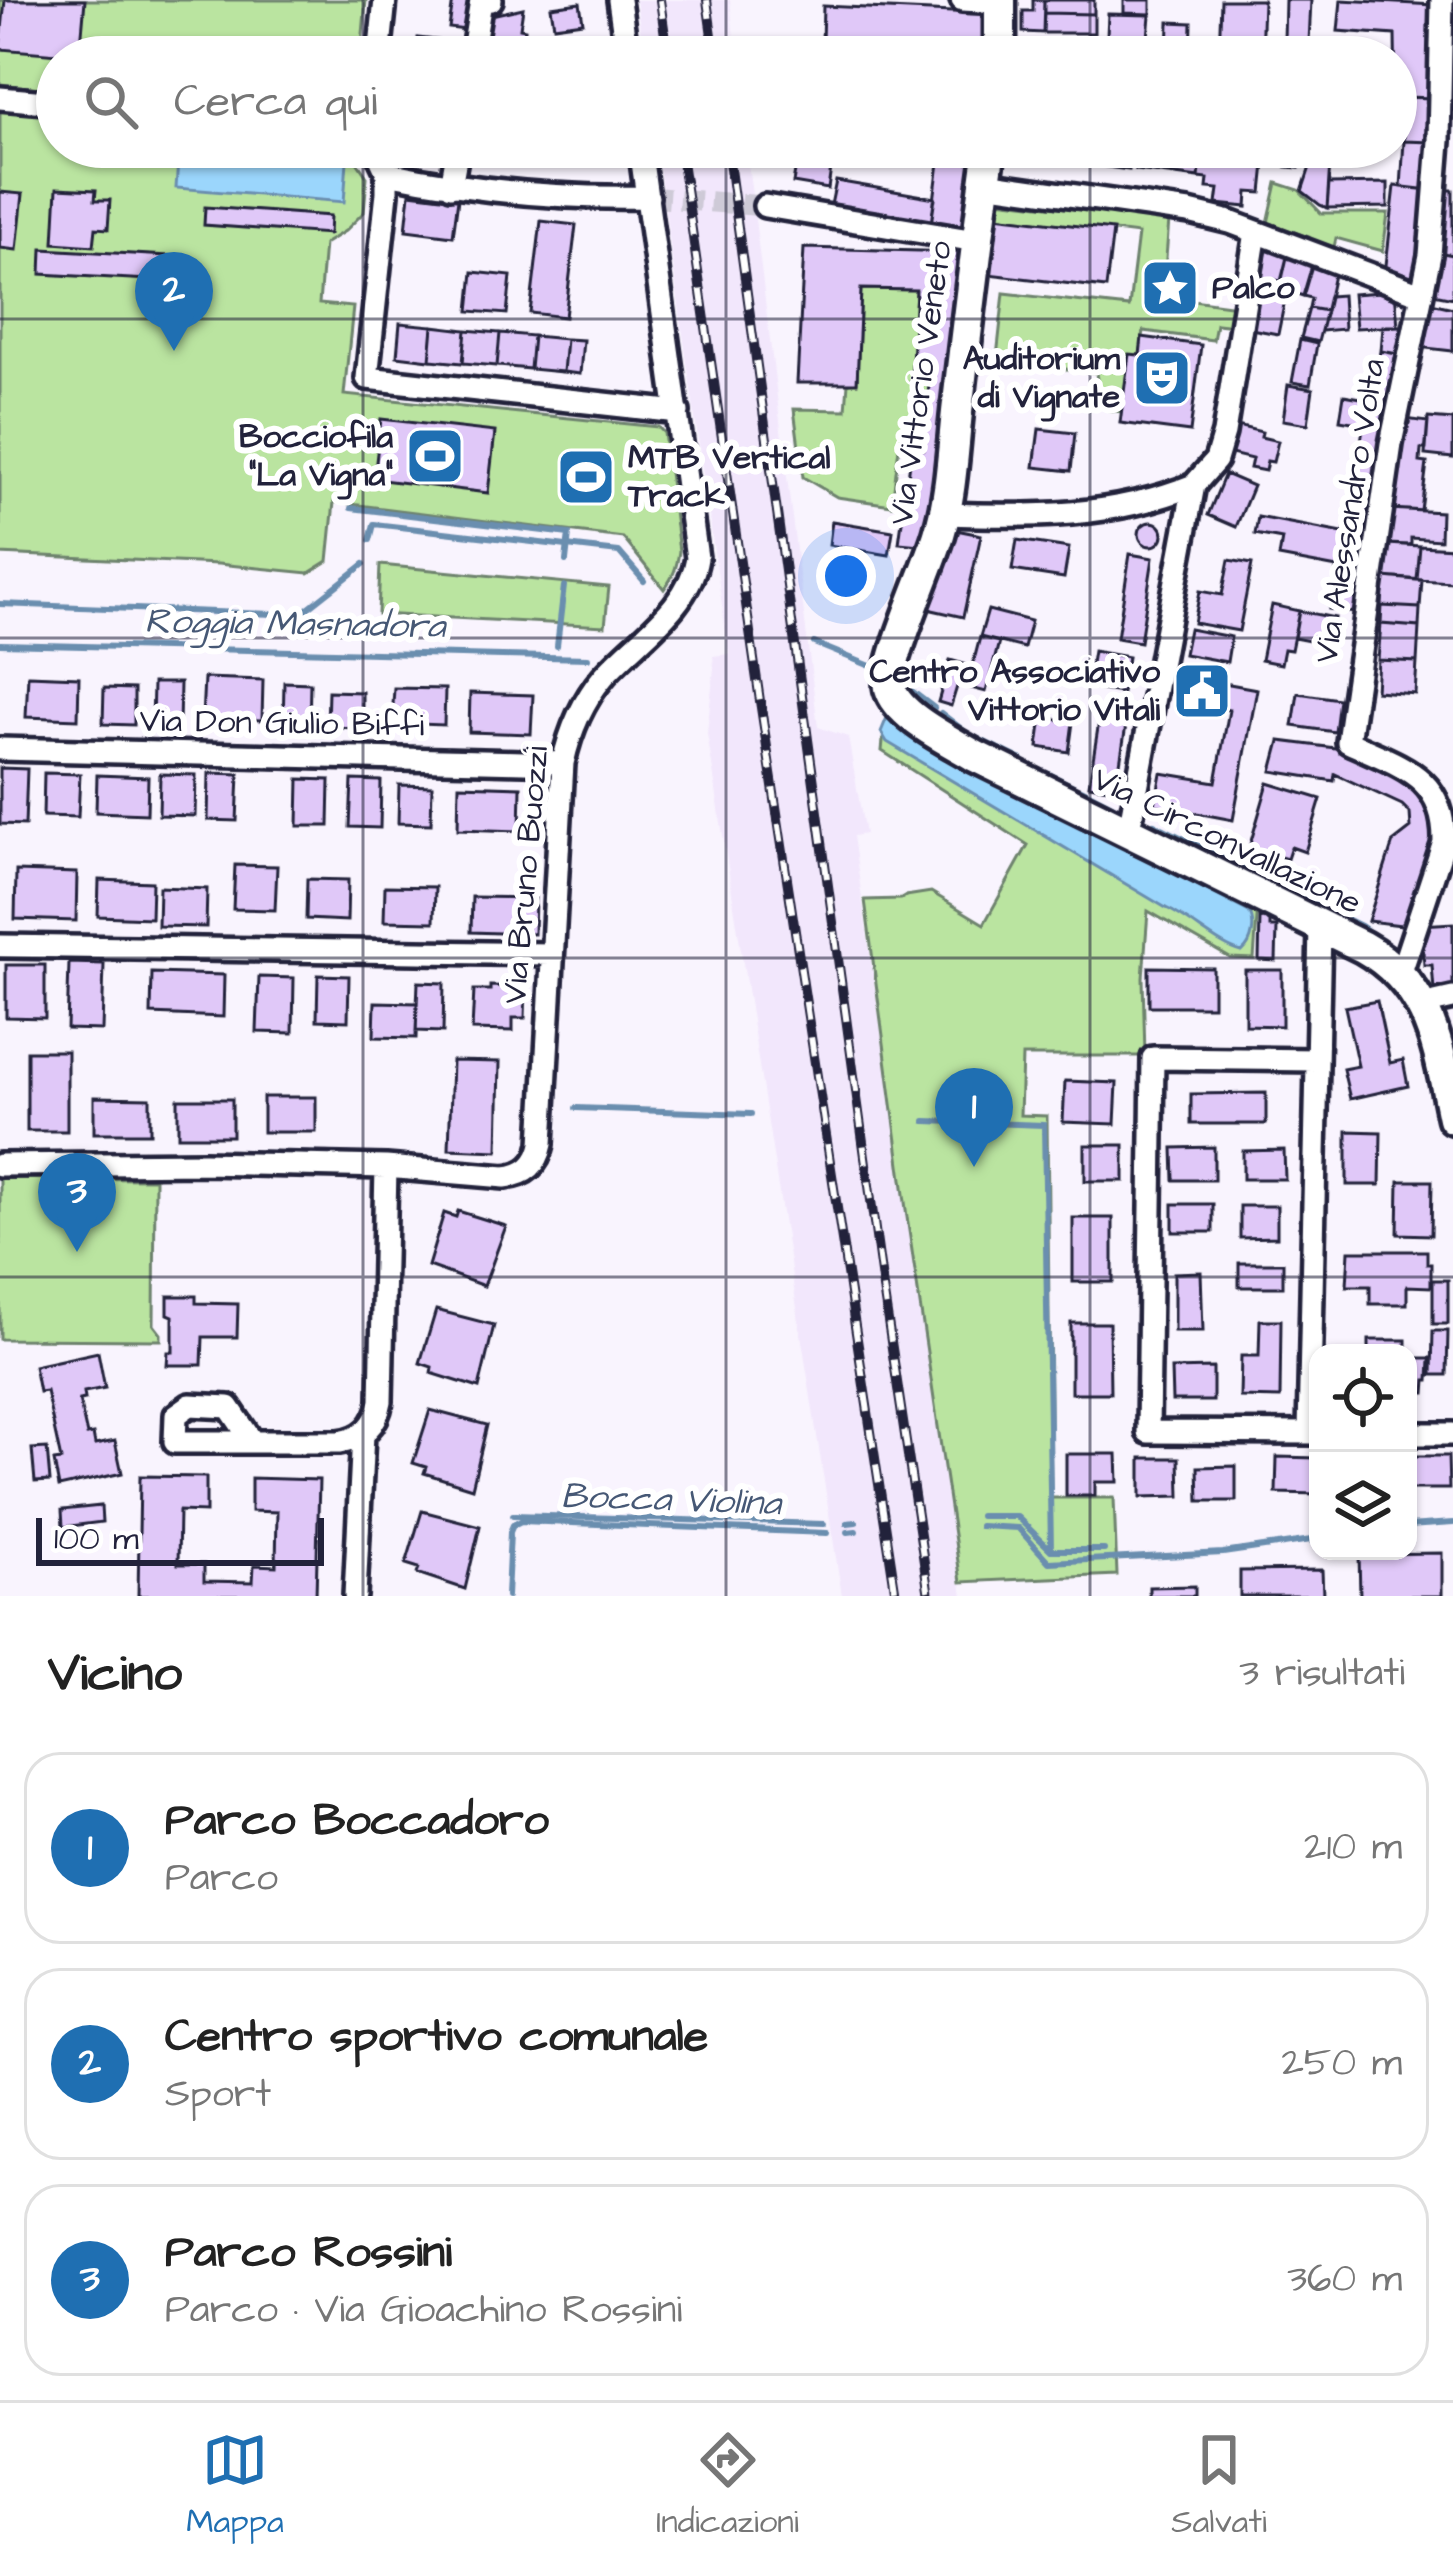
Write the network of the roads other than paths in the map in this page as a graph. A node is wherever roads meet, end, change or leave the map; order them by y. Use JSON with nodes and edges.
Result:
{"nodes":[{"id":1,"x":385,"y":0,"type":"edge"},
{"id":2,"x":491,"y":0,"type":"edge"},
{"id":3,"x":619,"y":0,"type":"edge"},
{"id":4,"x":962,"y":0,"type":"edge"},
{"id":5,"x":1442,"y":0,"type":"edge"},
{"id":6,"x":481,"y":1,"type":"edge"},
{"id":7,"x":1000,"y":1,"type":"edge"},
{"id":8,"x":381,"y":36,"type":"edge"},
{"id":9,"x":475,"y":36,"type":"edge"},
{"id":10,"x":624,"y":36,"type":"edge"},
{"id":11,"x":1000,"y":36,"type":"edge"},
{"id":12,"x":0,"y":98,"type":"edge"},
{"id":13,"x":36,"y":101,"type":"edge"},
{"id":14,"x":385,"y":168,"type":"edge"},
{"id":15,"x":454,"y":168,"type":"edge"},
{"id":16,"x":643,"y":168,"type":"edge"},
{"id":17,"x":987,"y":168,"type":"edge"},
{"id":18,"x":387,"y":173,"type":"junction"},
{"id":19,"x":985,"y":183,"type":"junction"},
{"id":20,"x":451,"y":186,"type":"junction"},
{"id":21,"x":648,"y":197,"type":"junction"},
{"id":22,"x":765,"y":206,"type":"tunnel mouth"},
{"id":23,"x":1256,"y":232,"type":"junction"},
{"id":24,"x":976,"y":241,"type":"junction"},
{"id":25,"x":1421,"y":294,"type":"junction"},
{"id":26,"x":678,"y":412,"type":"junction"},
{"id":27,"x":1193,"y":485,"type":"junction"},
{"id":28,"x":945,"y":514,"type":"junction"},
{"id":29,"x":892,"y":692,"type":"joint"},
{"id":30,"x":0,"y":749,"type":"edge"},
{"id":31,"x":563,"y":763,"type":"junction"},
{"id":32,"x":1129,"y":830,"type":"junction"},
{"id":33,"x":1320,"y":927,"type":"junction"},
{"id":34,"x":0,"y":946,"type":"edge"},
{"id":35,"x":551,"y":955,"type":"junction"},
{"id":36,"x":1400,"y":975,"type":"junction"},
{"id":37,"x":1438,"y":1002,"type":"edge"},
{"id":38,"x":1317,"y":1060,"type":"junction"},
{"id":39,"x":1453,"y":1118,"type":"edge"},
{"id":40,"x":0,"y":1165,"type":"edge"},
{"id":41,"x":386,"y":1166,"type":"junction"},
{"id":42,"x":1314,"y":1344,"type":"edge"},
{"id":43,"x":1309,"y":1433,"type":"edge"},
{"id":44,"x":363,"y":1434,"type":"junction"},
{"id":45,"x":1417,"y":1434,"type":"edge"},
{"id":46,"x":1453,"y":1434,"type":"edge"},
{"id":47,"x":252,"y":1441,"type":"junction"},
{"id":48,"x":356,"y":1596,"type":"edge"}],
"edges":[{"from":1,"to":8,"type":"street"},
{"from":2,"to":6,"type":"street"},
{"from":3,"to":10,"type":"street"},
{"from":4,"to":7,"type":"street"},
{"from":5,"to":25,"type":"street","name":"Via Alessandro Volta"},
{"from":6,"to":9,"type":"street"},
{"from":7,"to":11,"type":"street"},
{"from":12,"to":13,"type":"street"},
{"from":14,"to":18,"type":"street"},
{"from":15,"to":20,"type":"street"},
{"from":16,"to":21,"type":"street","name":"Via Bruno Buozzi"},
{"from":17,"to":19,"type":"street","name":"Via Vittorio Veneto"},
{"from":18,"to":20,"type":"street"},
{"from":18,"to":26,"type":"street"},
{"from":19,"to":23,"type":"street"},
{"from":19,"to":24,"type":"street","name":"Via Vittorio Veneto"},
{"from":20,"to":21,"type":"street"},
{"from":21,"to":26,"type":"street","name":"Via Bruno Buozzi"},
{"from":22,"to":24,"type":"street"},
{"from":23,"to":25,"type":"street"},
{"from":23,"to":27,"type":"street"},
{"from":24,"to":28,"type":"street","name":"Via Vittorio Veneto"},
{"from":25,"to":36,"type":"street","name":"Via Alessandro Volta"},
{"from":26,"to":31,"type":"street","name":"Via Bruno Buozzi"},
{"from":27,"to":28,"type":"street"},
{"from":27,"to":32,"type":"street"},
{"from":28,"to":29,"type":"street","name":"Via Vittorio Veneto"},
{"from":29,"to":32,"type":"street","name":"Via Circonvallazione"},
{"from":30,"to":31,"type":"street","name":"Via Don Giulio Biffi"},
{"from":31,"to":35,"type":"street","name":"Via Bruno Buozzi"},
{"from":32,"to":33,"type":"street","name":"Via Circonvallazione"},
{"from":33,"to":36,"type":"street","name":"Via Circonvallazione"},
{"from":33,"to":38,"type":"street"},
{"from":34,"to":35,"type":"street"},
{"from":35,"to":41,"type":"street","name":"Via Bruno Buozzi"},
{"from":36,"to":37,"type":"street","name":"Via Circonvallazione"},
{"from":37,"to":39,"type":"street","name":"Via Circonvallazione"},
{"from":38,"to":42,"type":"street"},
{"from":38,"to":43,"type":"street"},
{"from":40,"to":41,"type":"street"},
{"from":41,"to":44,"type":"street"},
{"from":44,"to":47,"type":"street"},
{"from":44,"to":48,"type":"street"},
{"from":45,"to":46,"type":"street"},
{"from":47,"to":47,"type":"street"}]}
